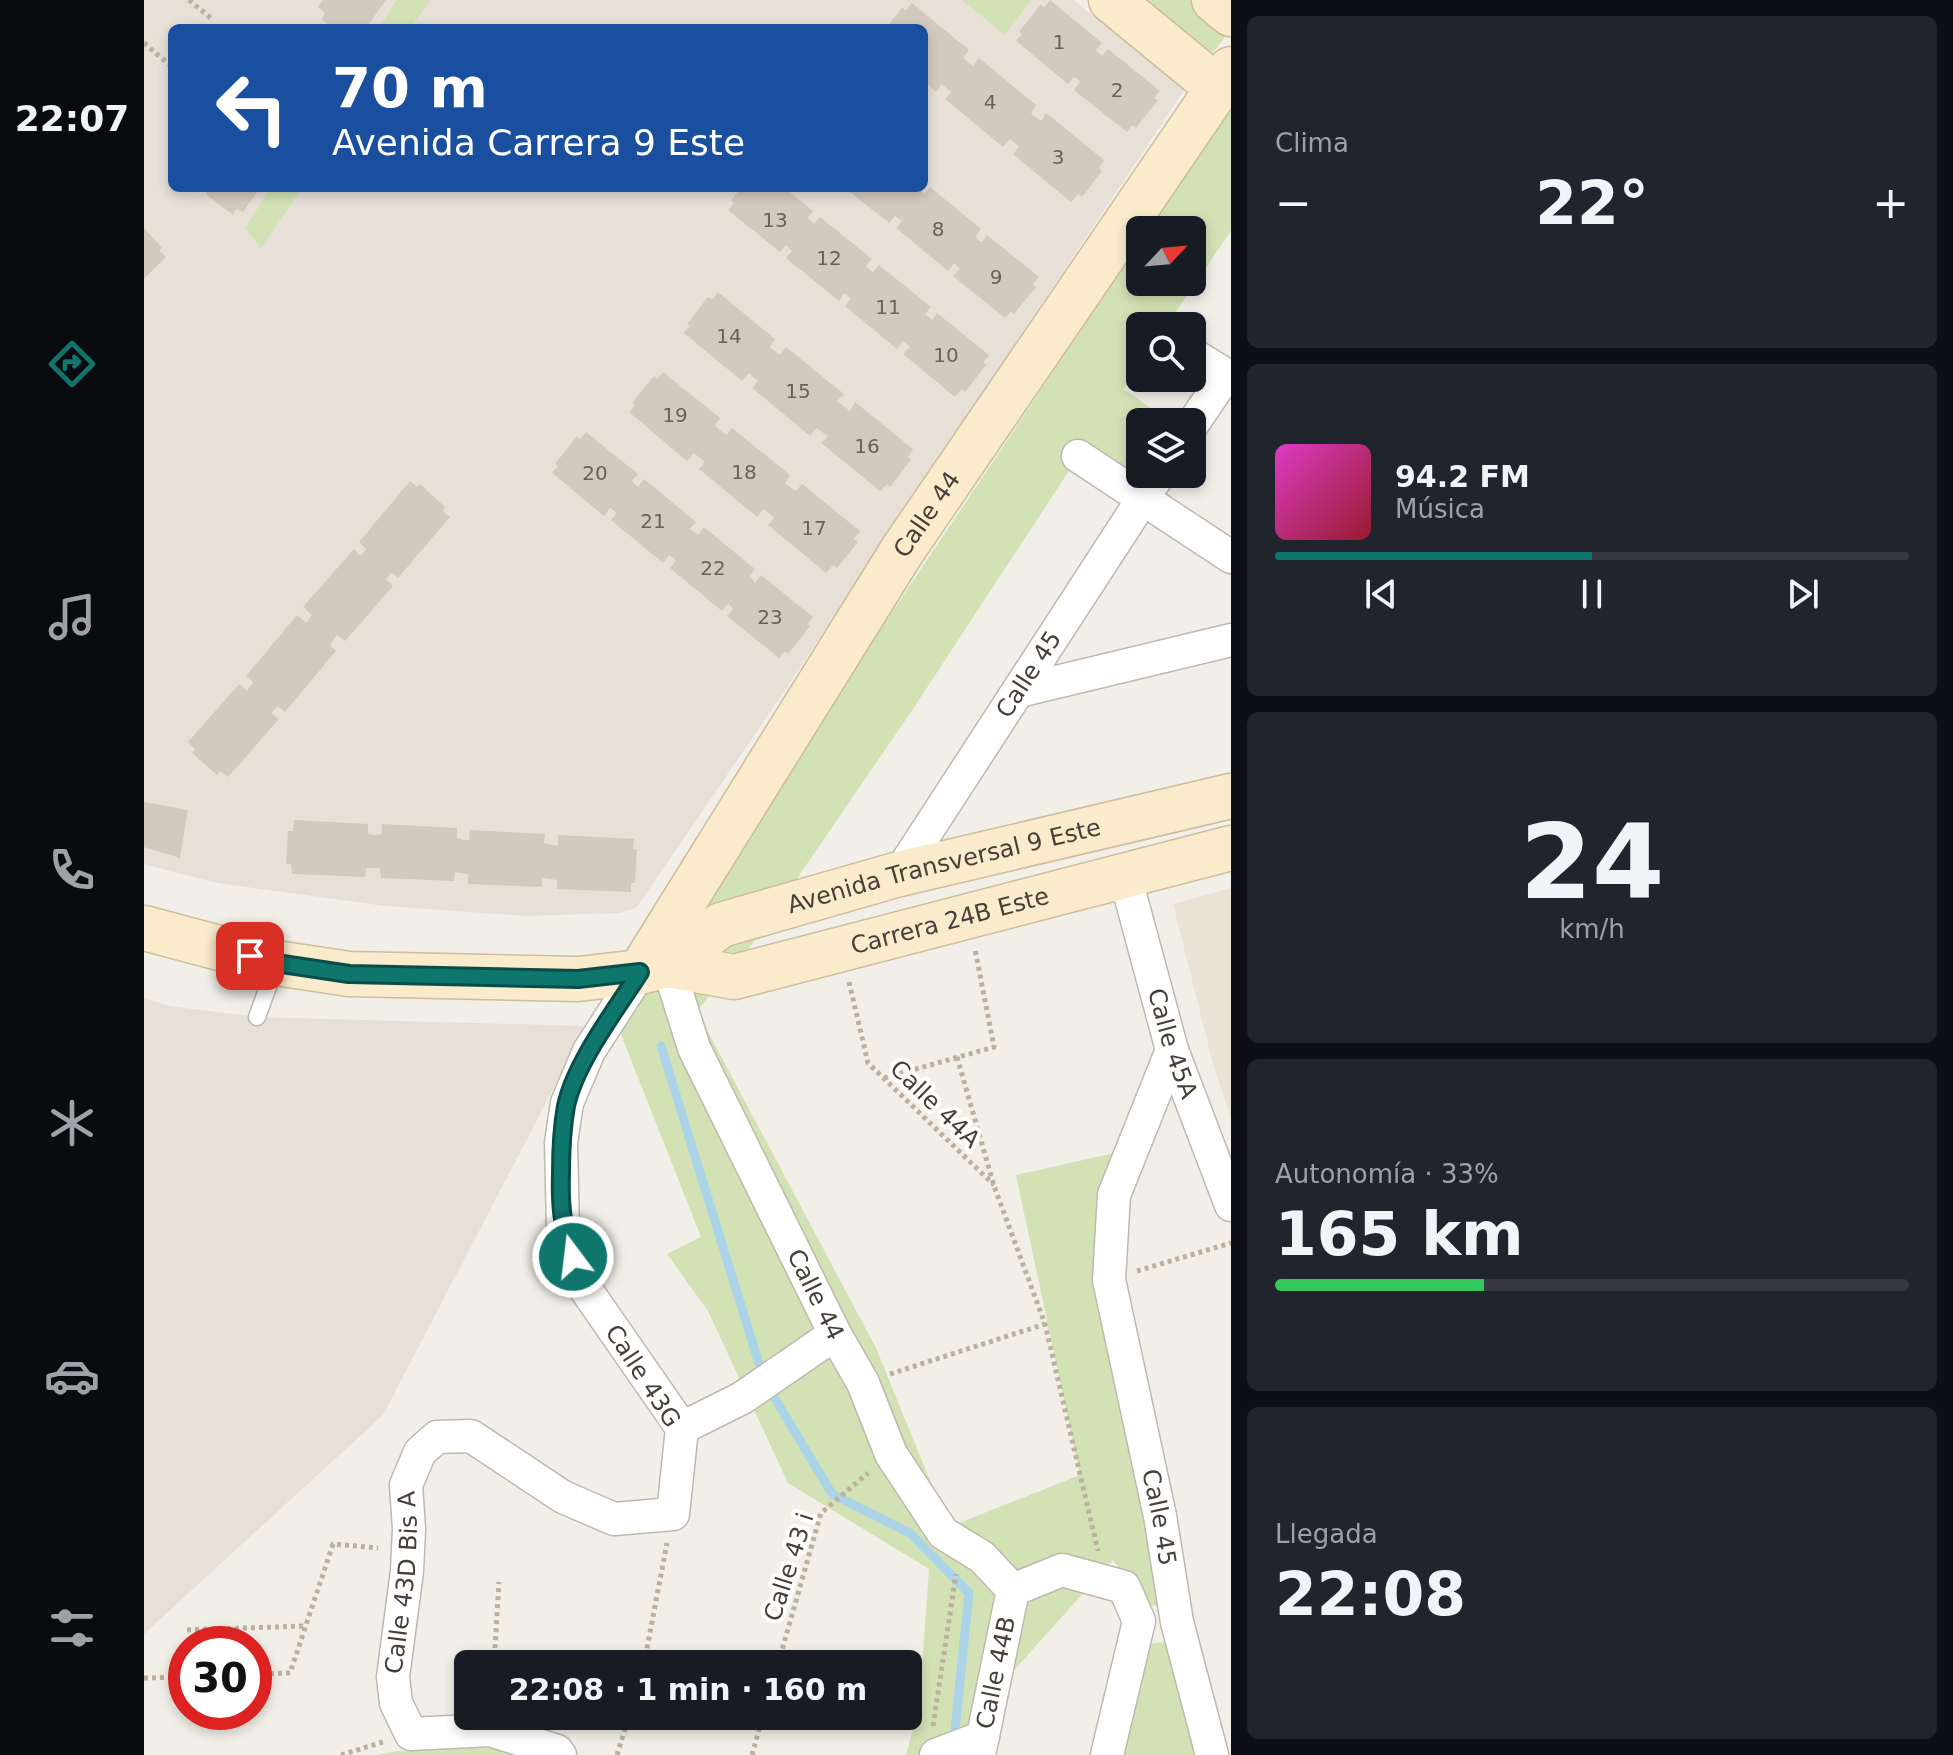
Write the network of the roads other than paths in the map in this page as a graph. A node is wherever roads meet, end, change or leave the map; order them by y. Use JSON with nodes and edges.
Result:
{"nodes":[{"id":1,"x":1111,"y":0,"type":"edge"},
{"id":2,"x":1214,"y":0,"type":"edge"},
{"id":3,"x":1231,"y":14,"type":"edge"},
{"id":4,"x":1225,"y":78,"type":"edge"},
{"id":5,"x":1206,"y":363,"type":"edge"},
{"id":6,"x":1229,"y":377,"type":"edge"},
{"id":7,"x":1205,"y":408,"type":"edge"},
{"id":8,"x":1078,"y":456,"type":"dead end"},
{"id":9,"x":1126,"y":476,"type":"edge"},
{"id":10,"x":1149,"y":488,"type":"edge"},
{"id":11,"x":1152,"y":488,"type":"edge"},
{"id":12,"x":1231,"y":557,"type":"edge"},
{"id":13,"x":1231,"y":640,"type":"edge"},
{"id":14,"x":1019,"y":691,"type":"junction"},
{"id":15,"x":1231,"y":796,"type":"edge"},
{"id":16,"x":1231,"y":848,"type":"edge"},
{"id":17,"x":899,"y":874,"type":"junction"},
{"id":18,"x":1125,"y":876,"type":"junction"},
{"id":19,"x":144,"y":928,"type":"edge"},
{"id":20,"x":276,"y":963,"type":"junction"},
{"id":21,"x":654,"y":968,"type":"junction"},
{"id":22,"x":257,"y":1017,"type":"dead end"},
{"id":23,"x":1172,"y":1050,"type":"junction"},
{"id":24,"x":1231,"y":1205,"type":"edge"},
{"id":25,"x":835,"y":1334,"type":"junction"},
{"id":26,"x":682,"y":1428,"type":"junction"},
{"id":27,"x":437,"y":1437,"type":"joint"},
{"id":28,"x":1013,"y":1590,"type":"junction"},
{"id":29,"x":1139,"y":1621,"type":"junction"},
{"id":30,"x":1177,"y":1622,"type":"junction"},
{"id":31,"x":981,"y":1746,"type":"edge"},
{"id":32,"x":933,"y":1747,"type":"edge"},
{"id":33,"x":560,"y":1755,"type":"edge"},
{"id":34,"x":1107,"y":1755,"type":"edge"},
{"id":35,"x":1212,"y":1755,"type":"edge"}],
"edges":[{"from":1,"to":4,"type":"main road"},
{"from":2,"to":3,"type":"main road"},
{"from":4,"to":21,"type":"main road","name":"Calle 44"},
{"from":5,"to":6,"type":"street"},
{"from":6,"to":7,"type":"street"},
{"from":8,"to":9,"type":"street"},
{"from":10,"to":14,"type":"street","name":"Calle 45"},
{"from":11,"to":12,"type":"street"},
{"from":13,"to":14,"type":"street"},
{"from":14,"to":17,"type":"street","name":"Calle 45"},
{"from":15,"to":17,"type":"main road","name":"Avenida Transversal 9 Este"},
{"from":16,"to":18,"type":"main road","name":"Carrera 24B Este"},
{"from":17,"to":21,"type":"main road","name":"Avenida Transversal 9 Este"},
{"from":18,"to":21,"type":"main road","name":"Carrera 24B Este"},
{"from":18,"to":23,"type":"street","name":"Calle 45A"},
{"from":19,"to":20,"type":"main road"},
{"from":20,"to":21,"type":"main road"},
{"from":20,"to":22,"type":"lane"},
{"from":21,"to":25,"type":"street","name":"Calle 44"},
{"from":21,"to":26,"type":"street","name":"Calle 43G"},
{"from":23,"to":24,"type":"street","name":"Calle 45A"},
{"from":23,"to":30,"type":"street","name":"Calle 45"},
{"from":25,"to":26,"type":"street"},
{"from":25,"to":28,"type":"street","name":"Calle 44"},
{"from":26,"to":27,"type":"street","name":"Calle 43G"},
{"from":27,"to":33,"type":"street","name":"Calle 43D Bis A"},
{"from":28,"to":29,"type":"street"},
{"from":28,"to":31,"type":"street","name":"Calle 44B"},
{"from":29,"to":30,"type":"street"},
{"from":29,"to":34,"type":"street"},
{"from":30,"to":35,"type":"street","name":"Calle 45"},
{"from":31,"to":32,"type":"street"}]}
